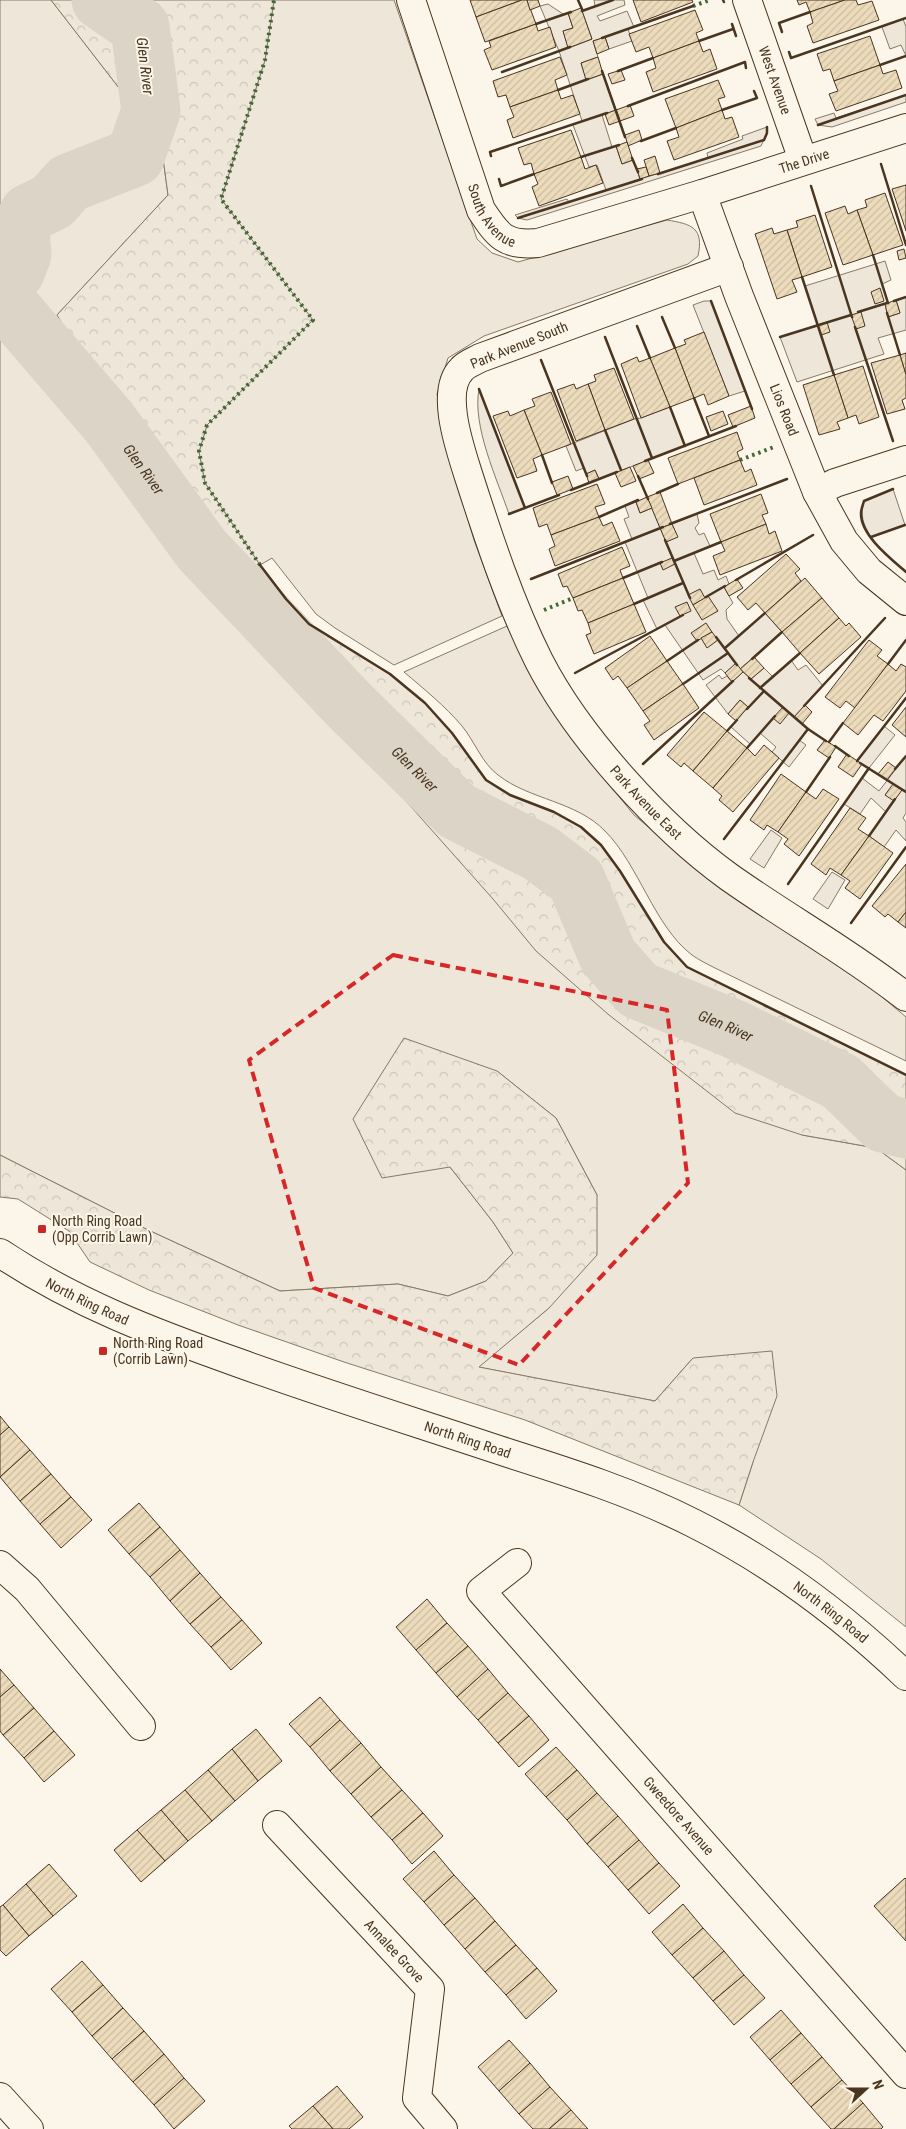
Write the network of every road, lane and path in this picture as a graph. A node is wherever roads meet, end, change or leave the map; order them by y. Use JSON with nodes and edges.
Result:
{"nodes":[{"id":1,"x":411,"y":0,"type":"edge"},
{"id":2,"x":747,"y":0,"type":"edge"},
{"id":3,"x":906,"y":128,"type":"edge"},
{"id":4,"x":803,"y":160,"type":"junction"},
{"id":5,"x":702,"y":194,"type":"junction"},
{"id":6,"x":729,"y":267,"type":"junction"},
{"id":7,"x":906,"y":460,"type":"edge"},
{"id":8,"x":817,"y":492,"type":"junction"},
{"id":9,"x":484,"y":523,"type":"joint"},
{"id":10,"x":906,"y":601,"type":"edge"},
{"id":11,"x":906,"y":997,"type":"edge"},
{"id":12,"x":0,"y":1253,"type":"edge"},
{"id":13,"x":516,"y":1563,"type":"dead end"},
{"id":14,"x":0,"y":1565,"type":"edge"},
{"id":15,"x":906,"y":1676,"type":"edge"},
{"id":16,"x":141,"y":1726,"type":"dead end"},
{"id":17,"x":277,"y":1825,"type":"dead end"},
{"id":18,"x":906,"y":2074,"type":"edge"},
{"id":19,"x":0,"y":2097,"type":"edge"},
{"id":20,"x":29,"y":2129,"type":"edge"},
{"id":21,"x":443,"y":2129,"type":"edge"}],
"edges":[{"from":1,"to":5,"type":"street","name":"South Avenue"},
{"from":2,"to":4,"type":"street","name":"West Avenue"},
{"from":3,"to":4,"type":"street","name":"The Drive"},
{"from":4,"to":5,"type":"street","name":"The Drive"},
{"from":5,"to":6,"type":"street","name":"Lios Road"},
{"from":6,"to":8,"type":"street","name":"Lios Road"},
{"from":6,"to":9,"type":"street","name":"Park Avenue South"},
{"from":7,"to":8,"type":"street"},
{"from":8,"to":10,"type":"street","name":"Lios Road"},
{"from":9,"to":11,"type":"street","name":"Park Avenue East"},
{"from":12,"to":15,"type":"street","name":"North Ring Road"},
{"from":13,"to":18,"type":"street","name":"Gweedore Avenue"},
{"from":14,"to":16,"type":"street"},
{"from":17,"to":21,"type":"street","name":"Annalee Grove"},
{"from":19,"to":20,"type":"street"}]}
